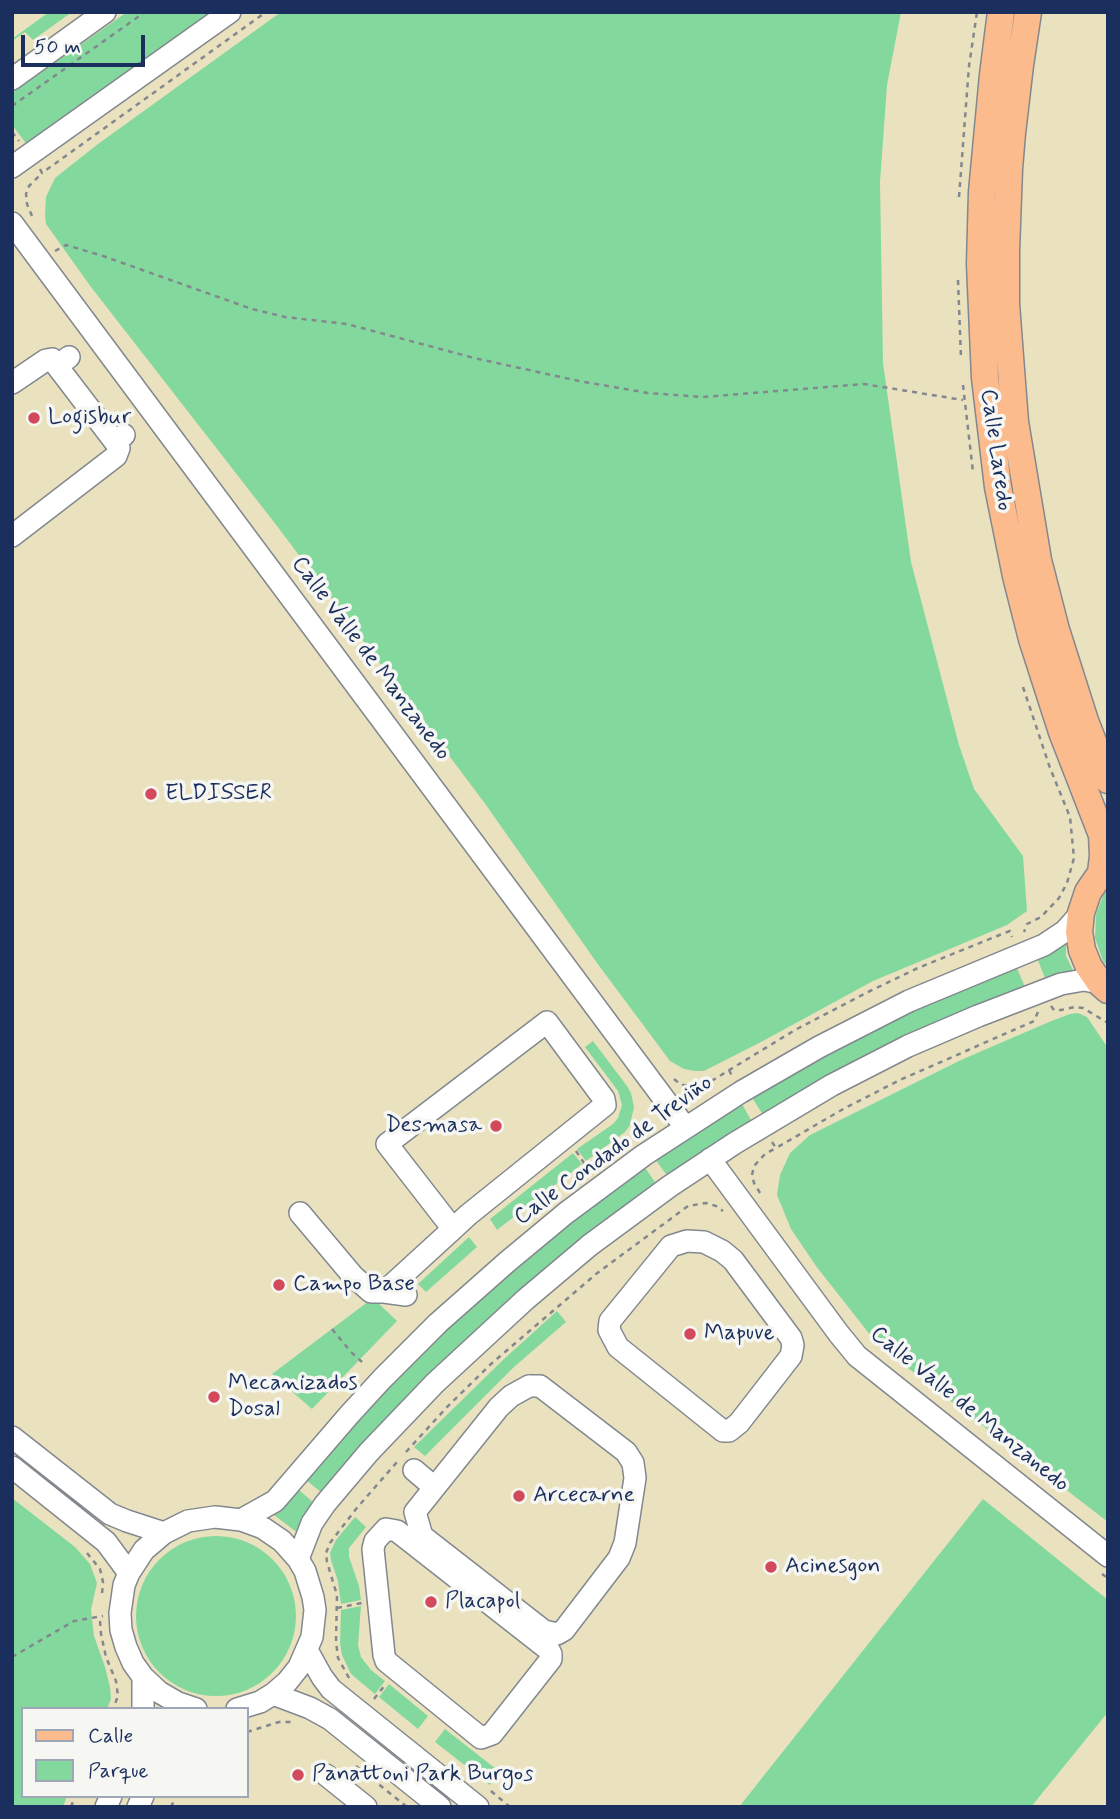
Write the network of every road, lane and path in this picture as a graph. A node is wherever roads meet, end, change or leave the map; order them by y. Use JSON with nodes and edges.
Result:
{"nodes":[{"id":1,"x":105,"y":12,"type":"edge"},
{"id":2,"x":145,"y":12,"type":"edge"},
{"id":3,"x":230,"y":12,"type":"edge"},
{"id":4,"x":266,"y":12,"type":"edge"},
{"id":5,"x":1002,"y":12,"type":"edge"},
{"id":6,"x":1028,"y":12,"type":"edge"},
{"id":7,"x":12,"y":79,"type":"edge"},
{"id":8,"x":12,"y":106,"type":"edge"},
{"id":9,"x":21,"y":161,"type":"edge"},
{"id":10,"x":42,"y":173,"type":"junction"},
{"id":11,"x":34,"y":219,"type":"dead end"},
{"id":12,"x":12,"y":223,"type":"edge"},
{"id":13,"x":41,"y":261,"type":"junction"},
{"id":14,"x":12,"y":383,"type":"edge"},
{"id":15,"x":964,"y":401,"type":"dead end"},
{"id":16,"x":12,"y":536,"type":"edge"},
{"id":17,"x":1108,"y":780,"type":"edge"},
{"id":18,"x":1094,"y":872,"type":"edge"},
{"id":19,"x":1071,"y":907,"type":"junction"},
{"id":20,"x":1104,"y":986,"type":"edge"},
{"id":21,"x":685,"y":1128,"type":"junction"},
{"id":22,"x":776,"y":1148,"type":"dead end"},
{"id":23,"x":576,"y":1151,"type":"dead end"},
{"id":24,"x":710,"y":1159,"type":"junction"},
{"id":25,"x":586,"y":1166,"type":"dead end"},
{"id":26,"x":744,"y":1205,"type":"junction"},
{"id":27,"x":300,"y":1213,"type":"dead end"},
{"id":28,"x":467,"y":1224,"type":"junction"},
{"id":29,"x":384,"y":1292,"type":"junction"},
{"id":30,"x":406,"y":1295,"type":"dead end"},
{"id":31,"x":783,"y":1321,"type":"joint"},
{"id":32,"x":332,"y":1329,"type":"dead end"},
{"id":33,"x":362,"y":1362,"type":"dead end"},
{"id":34,"x":12,"y":1437,"type":"edge"},
{"id":35,"x":12,"y":1467,"type":"edge"},
{"id":36,"x":414,"y":1469,"type":"dead end"},
{"id":37,"x":435,"y":1487,"type":"junction"},
{"id":38,"x":242,"y":1520,"type":"junction"},
{"id":39,"x":378,"y":1526,"type":"joint"},
{"id":40,"x":164,"y":1533,"type":"junction"},
{"id":41,"x":85,"y":1550,"type":"dead end"},
{"id":42,"x":1108,"y":1556,"type":"edge"},
{"id":43,"x":298,"y":1559,"type":"junction"},
{"id":44,"x":130,"y":1573,"type":"junction"},
{"id":45,"x":102,"y":1595,"type":"dead end"},
{"id":46,"x":362,"y":1603,"type":"dead end"},
{"id":47,"x":337,"y":1608,"type":"dead end"},
{"id":48,"x":110,"y":1615,"type":"junction"},
{"id":49,"x":307,"y":1650,"type":"junction"},
{"id":50,"x":12,"y":1657,"type":"edge"},
{"id":51,"x":143,"y":1677,"type":"junction"},
{"id":52,"x":387,"y":1683,"type":"dead end"},
{"id":53,"x":273,"y":1694,"type":"junction"},
{"id":54,"x":374,"y":1699,"type":"dead end"},
{"id":55,"x":114,"y":1707,"type":"edge"},
{"id":56,"x":142,"y":1707,"type":"edge"},
{"id":57,"x":190,"y":1707,"type":"edge"},
{"id":58,"x":244,"y":1707,"type":"edge"},
{"id":59,"x":299,"y":1724,"type":"dead end"},
{"id":60,"x":248,"y":1732,"type":"edge"},
{"id":61,"x":349,"y":1761,"type":"dead end"},
{"id":62,"x":326,"y":1775,"type":"dead end"},
{"id":63,"x":366,"y":1807,"type":"edge"},
{"id":64,"x":407,"y":1807,"type":"edge"},
{"id":65,"x":440,"y":1807,"type":"edge"},
{"id":66,"x":478,"y":1807,"type":"edge"}],
"edges":[{"from":1,"to":7,"type":"street"},
{"from":2,"to":8,"type":"path"},
{"from":3,"to":9,"type":"street"},
{"from":4,"to":10,"type":"path"},
{"from":5,"to":18,"type":"main road","name":"Calle Laredo"},
{"from":6,"to":17,"type":"main road","name":"Calle Laredo"},
{"from":9,"to":10,"type":"path"},
{"from":10,"to":11,"type":"path"},
{"from":12,"to":13,"type":"street","name":"Calle Valle de Manzanedo"},
{"from":13,"to":15,"type":"path"},
{"from":13,"to":21,"type":"street","name":"Calle Valle de Manzanedo"},
{"from":14,"to":16,"type":"street"},
{"from":18,"to":19,"type":"path"},
{"from":18,"to":19,"type":"main road"},
{"from":19,"to":20,"type":"main road"},
{"from":19,"to":21,"type":"street","name":"Calle Condado de Treviño"},
{"from":20,"to":24,"type":"street"},
{"from":21,"to":38,"type":"street","name":"Calle Condado de Treviño"},
{"from":22,"to":26,"type":"path"},
{"from":23,"to":25,"type":"path"},
{"from":24,"to":26,"type":"street","name":"Calle Valle de Manzanedo"},
{"from":24,"to":43,"type":"street"},
{"from":26,"to":42,"type":"street","name":"Calle Valle de Manzanedo"},
{"from":27,"to":29,"type":"street"},
{"from":28,"to":28,"type":"street"},
{"from":28,"to":29,"type":"street"},
{"from":29,"to":30,"type":"street"},
{"from":31,"to":31,"type":"street"},
{"from":32,"to":33,"type":"path"},
{"from":34,"to":40,"type":"street"},
{"from":35,"to":44,"type":"street"},
{"from":36,"to":37,"type":"street"},
{"from":37,"to":37,"type":"street"},
{"from":38,"to":40,"type":"street"},
{"from":38,"to":43,"type":"street"},
{"from":39,"to":39,"type":"street"},
{"from":40,"to":44,"type":"street"},
{"from":41,"to":45,"type":"path"},
{"from":43,"to":49,"type":"street"},
{"from":44,"to":48,"type":"street"},
{"from":46,"to":47,"type":"path"},
{"from":48,"to":50,"type":"path"},
{"from":48,"to":51,"type":"street"},
{"from":48,"to":55,"type":"path"},
{"from":49,"to":53,"type":"street"},
{"from":49,"to":66,"type":"street"},
{"from":51,"to":56,"type":"street"},
{"from":51,"to":57,"type":"street"},
{"from":52,"to":54,"type":"path"},
{"from":53,"to":58,"type":"street"},
{"from":53,"to":65,"type":"street"},
{"from":59,"to":60,"type":"path"},
{"from":61,"to":64,"type":"path"},
{"from":62,"to":63,"type":"street"}]}
